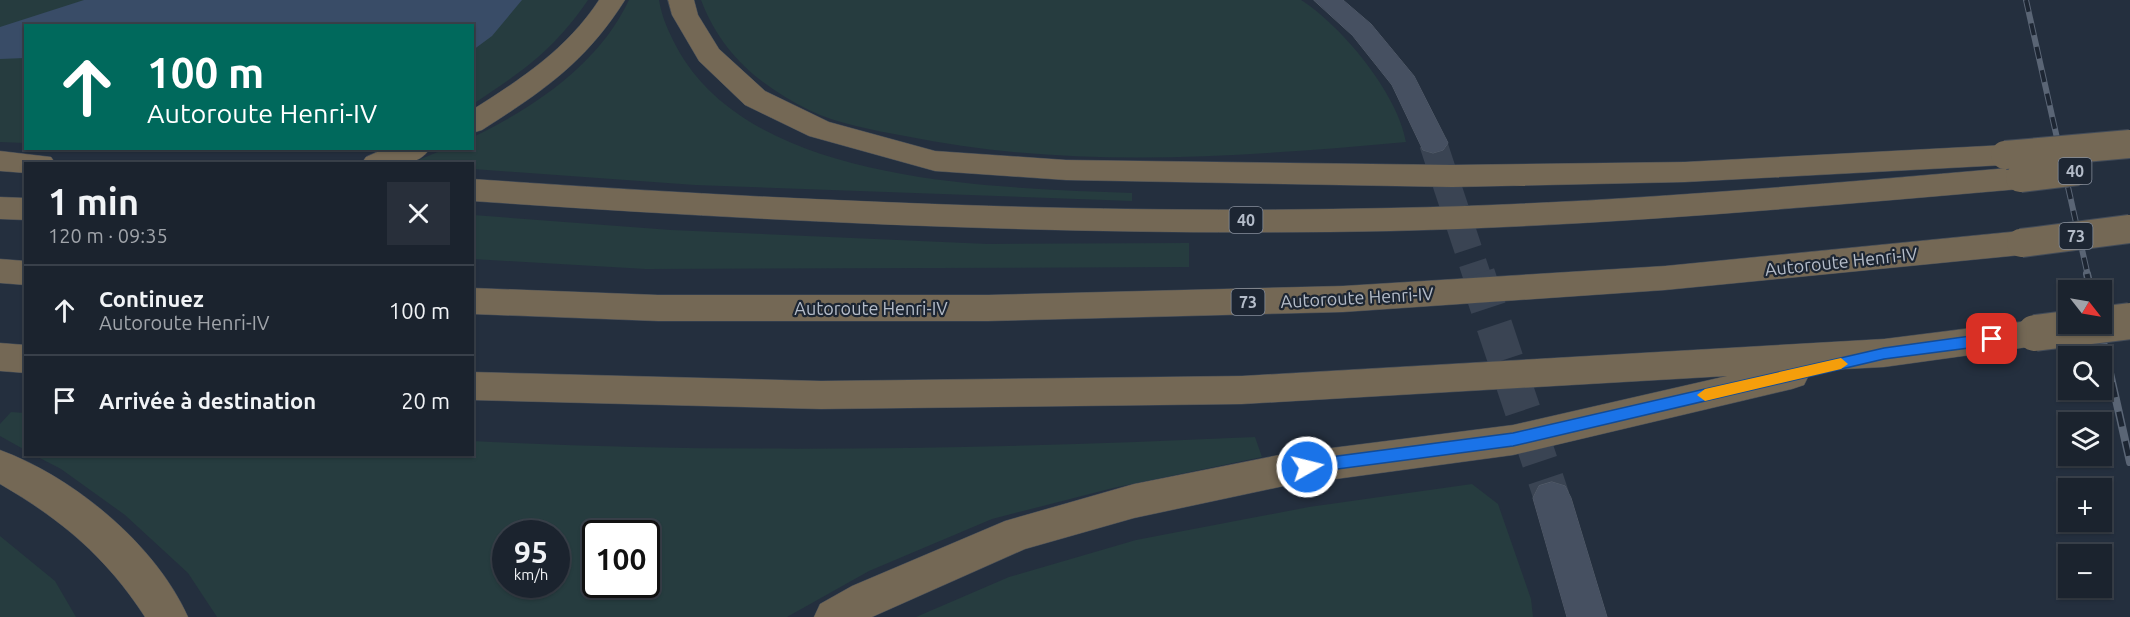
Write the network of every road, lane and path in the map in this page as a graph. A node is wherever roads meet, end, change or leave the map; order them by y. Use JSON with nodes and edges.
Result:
{"nodes":[{"id":1,"x":612,"y":0,"type":"edge"},
{"id":2,"x":681,"y":0,"type":"edge"},
{"id":3,"x":1328,"y":0,"type":"edge"},
{"id":4,"x":474,"y":122,"type":"edge"},
{"id":5,"x":1433,"y":143,"type":"tunnel mouth"},
{"id":6,"x":2130,"y":144,"type":"edge"},
{"id":7,"x":411,"y":150,"type":"edge"},
{"id":8,"x":0,"y":161,"type":"edge"},
{"id":9,"x":381,"y":162,"type":"edge"},
{"id":10,"x":24,"y":163,"type":"edge"},
{"id":11,"x":2130,"y":164,"type":"edge"},
{"id":12,"x":2012,"y":167,"type":"junction"},
{"id":13,"x":474,"y":190,"type":"edge"},
{"id":14,"x":0,"y":208,"type":"edge"},
{"id":15,"x":24,"y":209,"type":"edge"},
{"id":16,"x":2130,"y":229,"type":"edge"},
{"id":17,"x":0,"y":271,"type":"edge"},
{"id":18,"x":24,"y":273,"type":"edge"},
{"id":19,"x":474,"y":301,"type":"edge"},
{"id":20,"x":2130,"y":321,"type":"edge"},
{"id":21,"x":1884,"y":353,"type":"junction"},
{"id":22,"x":0,"y":357,"type":"edge"},
{"id":23,"x":24,"y":359,"type":"edge"},
{"id":24,"x":474,"y":386,"type":"edge"},
{"id":25,"x":0,"y":466,"type":"edge"},
{"id":26,"x":1552,"y":498,"type":"tunnel mouth"},
{"id":27,"x":168,"y":617,"type":"edge"},
{"id":28,"x":834,"y":617,"type":"edge"},
{"id":29,"x":1587,"y":617,"type":"edge"}],
"edges":[{"from":1,"to":4,"type":"highway"},
{"from":2,"to":12,"type":"highway"},
{"from":3,"to":5,"type":"street"},
{"from":6,"to":12,"type":"highway","bridge":true},
{"from":7,"to":9,"type":"highway"},
{"from":8,"to":10,"type":"highway"},
{"from":11,"to":12,"type":"highway","number":"40","bridge":true},
{"from":12,"to":13,"type":"highway","number":"40"},
{"from":14,"to":15,"type":"highway"},
{"from":16,"to":19,"type":"highway","name":"Autoroute Henri-IV","number":"73","bridge":true},
{"from":17,"to":18,"type":"highway"},
{"from":20,"to":21,"type":"highway","bridge":true},
{"from":21,"to":24,"type":"highway"},
{"from":21,"to":28,"type":"highway"},
{"from":22,"to":23,"type":"highway"},
{"from":25,"to":27,"type":"highway"},
{"from":26,"to":29,"type":"street"}]}
